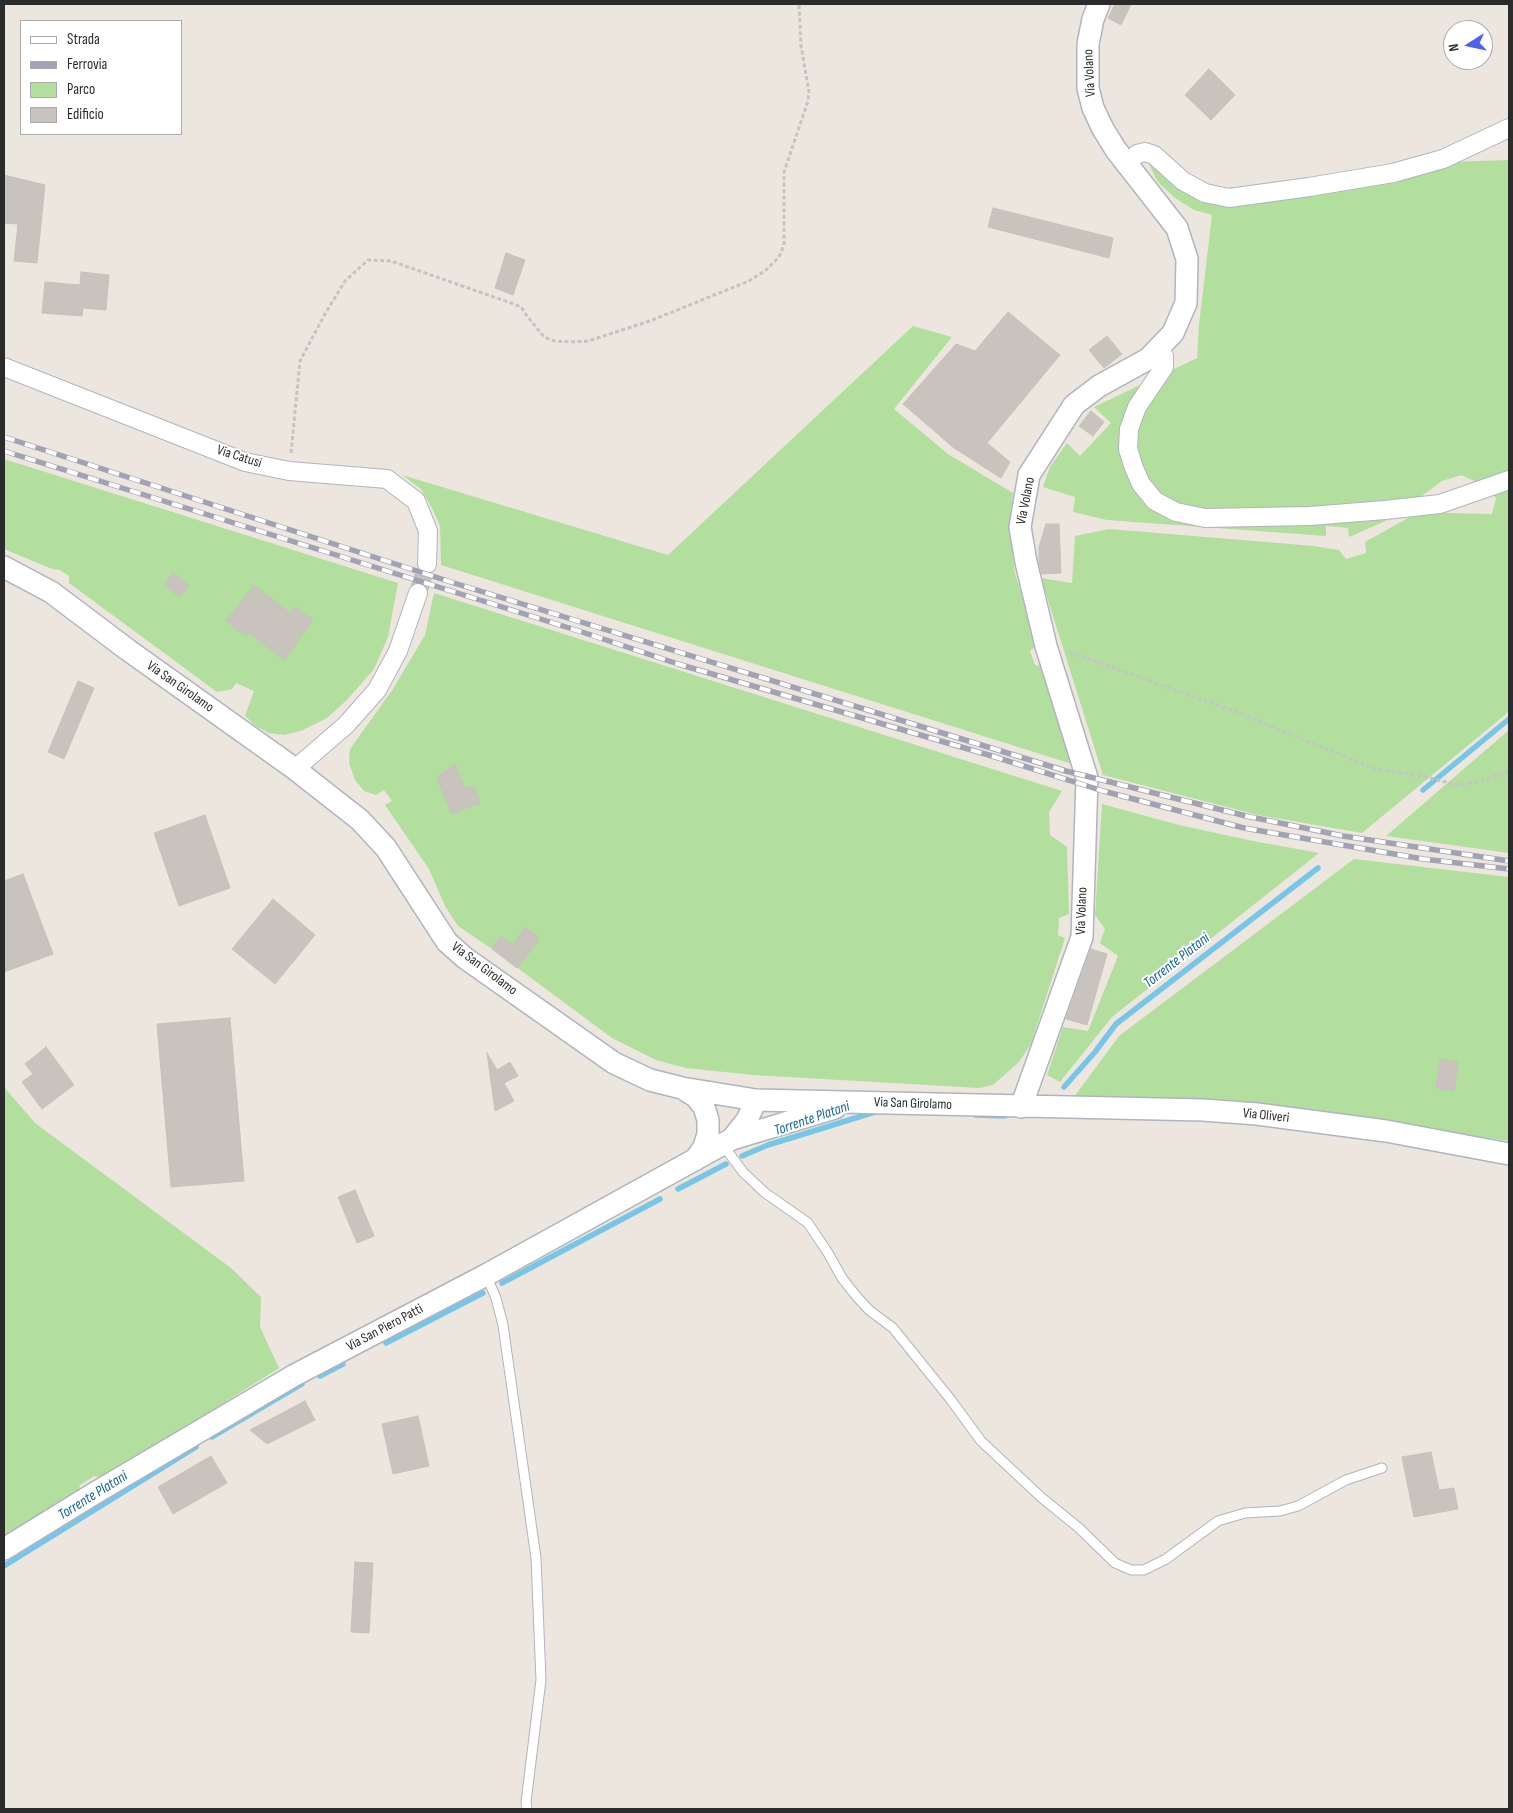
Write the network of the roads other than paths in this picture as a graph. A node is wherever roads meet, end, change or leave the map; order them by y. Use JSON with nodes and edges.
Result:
{"nodes":[{"id":1,"x":1099,"y":4,"type":"edge"},
{"id":2,"x":1509,"y":128,"type":"edge"},
{"id":3,"x":1127,"y":164,"type":"junction"},
{"id":4,"x":1158,"y":348,"type":"junction"},
{"id":5,"x":4,"y":366,"type":"edge"},
{"id":6,"x":1509,"y":480,"type":"edge"},
{"id":7,"x":427,"y":564,"type":"tunnel mouth"},
{"id":8,"x":4,"y":567,"type":"edge"},
{"id":9,"x":418,"y":593,"type":"tunnel mouth"},
{"id":10,"x":295,"y":769,"type":"junction"},
{"id":11,"x":682,"y":1088,"type":"junction"},
{"id":12,"x":756,"y":1100,"type":"junction"},
{"id":13,"x":858,"y":1102,"type":"junction"},
{"id":14,"x":1021,"y":1107,"type":"junction"},
{"id":15,"x":728,"y":1142,"type":"junction"},
{"id":16,"x":1509,"y":1154,"type":"edge"},
{"id":17,"x":694,"y":1161,"type":"junction"},
{"id":18,"x":486,"y":1274,"type":"junction"},
{"id":19,"x":1382,"y":1468,"type":"dead end"},
{"id":20,"x":4,"y":1549,"type":"edge"},
{"id":21,"x":527,"y":1809,"type":"edge"}],
"edges":[{"from":1,"to":3,"type":"street","name":"Via Volano"},
{"from":2,"to":3,"type":"street"},
{"from":3,"to":4,"type":"street","name":"Via Volano"},
{"from":4,"to":6,"type":"street"},
{"from":4,"to":14,"type":"street","name":"Via Volano"},
{"from":5,"to":7,"type":"street","name":"Via Catusi"},
{"from":8,"to":10,"type":"street","name":"Via San Girolamo"},
{"from":9,"to":10,"type":"street"},
{"from":10,"to":11,"type":"street","name":"Via San Girolamo"},
{"from":11,"to":12,"type":"street","name":"Via San Girolamo"},
{"from":11,"to":17,"type":"street"},
{"from":12,"to":13,"type":"street","name":"Via San Girolamo"},
{"from":12,"to":15,"type":"street","name":"Via San Piero Patti"},
{"from":13,"to":14,"type":"street","name":"Via San Girolamo"},
{"from":13,"to":15,"type":"street"},
{"from":14,"to":16,"type":"street","name":"Via Oliveri"},
{"from":15,"to":17,"type":"street","name":"Via San Piero Patti"},
{"from":15,"to":19,"type":"lane"},
{"from":17,"to":18,"type":"street","name":"Via San Piero Patti"},
{"from":18,"to":20,"type":"street","name":"Via San Piero Patti"},
{"from":18,"to":21,"type":"lane"}]}
